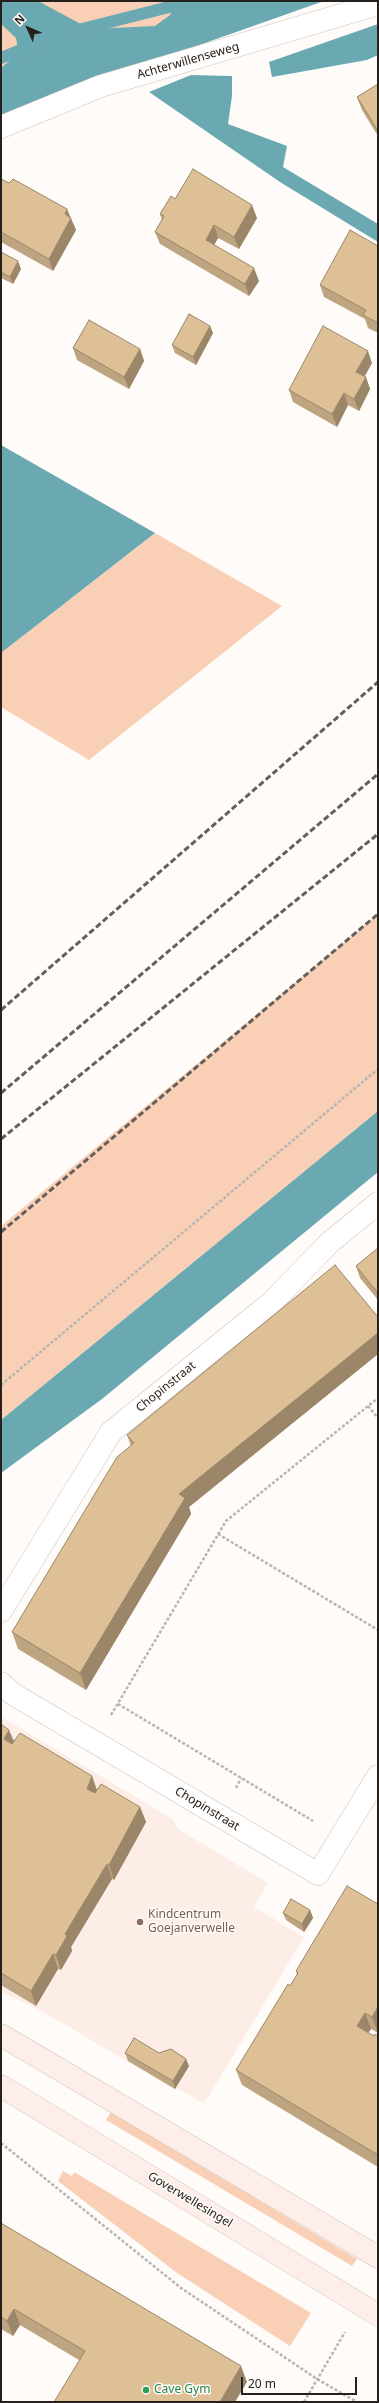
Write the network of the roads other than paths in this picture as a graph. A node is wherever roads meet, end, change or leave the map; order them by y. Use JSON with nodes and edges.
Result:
{"nodes":[{"id":1,"x":378,"y":4,"type":"edge"},
{"id":2,"x":1,"y":127,"type":"edge"},
{"id":3,"x":378,"y":1203,"type":"edge"},
{"id":4,"x":1,"y":1611,"type":"edge"},
{"id":5,"x":1,"y":1683,"type":"edge"},
{"id":6,"x":378,"y":1777,"type":"edge"},
{"id":7,"x":1,"y":2035,"type":"edge"},
{"id":8,"x":1,"y":2086,"type":"edge"},
{"id":9,"x":378,"y":2257,"type":"edge"},
{"id":10,"x":378,"y":2315,"type":"edge"}],
"edges":[{"from":1,"to":2,"type":"street","name":"Achterwillenseweg"},
{"from":3,"to":4,"type":"street","name":"Chopinstraat"},
{"from":5,"to":6,"type":"street","name":"Chopinstraat"},
{"from":7,"to":9,"type":"main road"},
{"from":8,"to":10,"type":"main road","name":"Goverwellesingel"}]}
